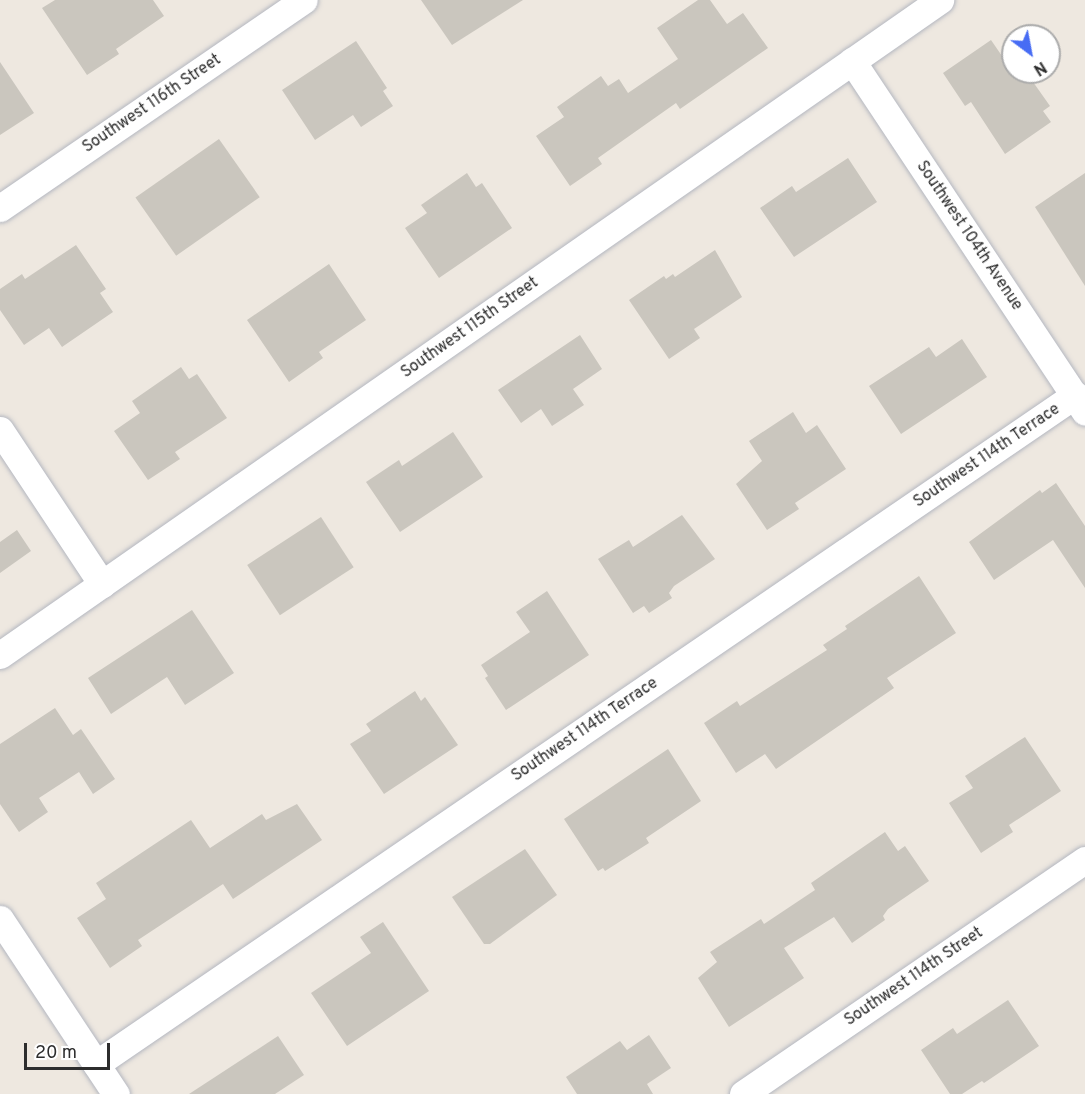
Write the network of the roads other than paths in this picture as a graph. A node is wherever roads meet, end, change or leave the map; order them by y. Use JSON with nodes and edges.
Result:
{"nodes":[{"id":1,"x":304,"y":0,"type":"edge"},
{"id":2,"x":940,"y":0,"type":"edge"},
{"id":3,"x":852,"y":61,"type":"junction"},
{"id":4,"x":0,"y":208,"type":"edge"},
{"id":5,"x":1080,"y":404,"type":"edge"},
{"id":6,"x":0,"y":430,"type":"edge"},
{"id":7,"x":102,"y":584,"type":"junction"},
{"id":8,"x":0,"y":655,"type":"edge"},
{"id":9,"x":1085,"y":860,"type":"edge"},
{"id":10,"x":0,"y":920,"type":"edge"},
{"id":11,"x":96,"y":1064,"type":"junction"},
{"id":12,"x":116,"y":1094,"type":"edge"},
{"id":13,"x":743,"y":1094,"type":"edge"}],
"edges":[{"from":1,"to":4,"type":"street","name":"Southwest 116th Street"},
{"from":2,"to":3,"type":"street","name":"Southwest 115th Street"},
{"from":3,"to":5,"type":"street","name":"Southwest 104th Avenue"},
{"from":3,"to":7,"type":"street","name":"Southwest 115th Street"},
{"from":5,"to":11,"type":"street","name":"Southwest 114th Terrace"},
{"from":6,"to":7,"type":"street"},
{"from":7,"to":8,"type":"street","name":"Southwest 115th Street"},
{"from":9,"to":13,"type":"street","name":"Southwest 114th Street"},
{"from":10,"to":11,"type":"street"},
{"from":11,"to":12,"type":"street"}]}
